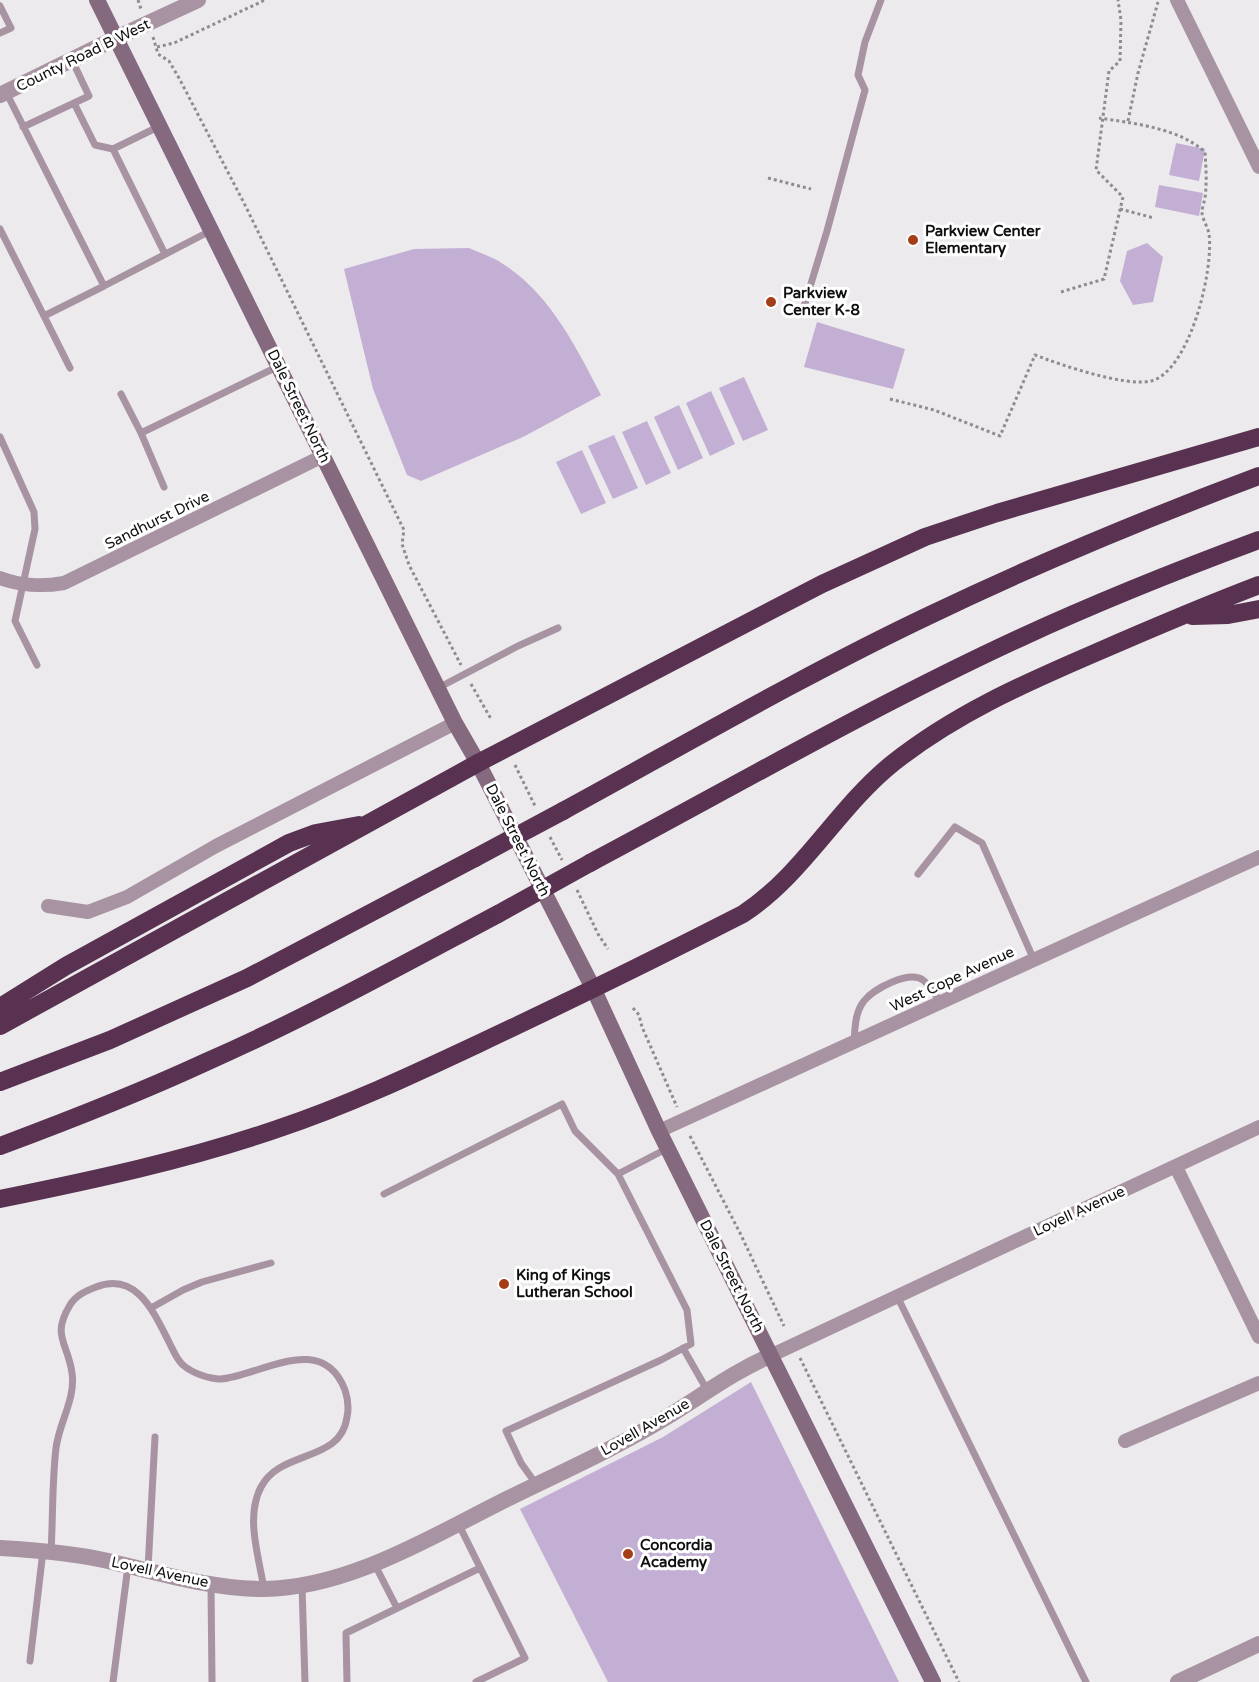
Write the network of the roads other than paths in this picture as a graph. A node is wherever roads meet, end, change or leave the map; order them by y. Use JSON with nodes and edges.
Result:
{"nodes":[{"id":1,"x":97,"y":0,"type":"edge"},
{"id":2,"x":881,"y":0,"type":"edge"},
{"id":3,"x":1177,"y":0,"type":"edge"},
{"id":4,"x":193,"y":1,"type":"edge"},
{"id":5,"x":0,"y":6,"type":"edge"},
{"id":6,"x":0,"y":33,"type":"edge"},
{"id":7,"x":116,"y":38,"type":"junction"},
{"id":8,"x":72,"y":60,"type":"junction"},
{"id":9,"x":3,"y":94,"type":"edge"},
{"id":10,"x":74,"y":103,"type":"junction"},
{"id":11,"x":160,"y":126,"type":"junction"},
{"id":12,"x":23,"y":127,"type":"junction"},
{"id":13,"x":113,"y":149,"type":"junction"},
{"id":14,"x":1259,"y":167,"type":"edge"},
{"id":15,"x":0,"y":230,"type":"edge"},
{"id":16,"x":212,"y":230,"type":"junction"},
{"id":17,"x":165,"y":254,"type":"junction"},
{"id":18,"x":104,"y":286,"type":"junction"},
{"id":19,"x":803,"y":310,"type":"dead end"},
{"id":20,"x":44,"y":316,"type":"junction"},
{"id":21,"x":279,"y":366,"type":"junction"},
{"id":22,"x":70,"y":368,"type":"dead end"},
{"id":23,"x":121,"y":394,"type":"dead end"},
{"id":24,"x":141,"y":433,"type":"junction"},
{"id":25,"x":0,"y":437,"type":"edge"},
{"id":26,"x":1259,"y":437,"type":"edge"},
{"id":27,"x":324,"y":456,"type":"junction"},
{"id":28,"x":1259,"y":476,"type":"edge"},
{"id":29,"x":165,"y":487,"type":"dead end"},
{"id":30,"x":1259,"y":540,"type":"edge"},
{"id":31,"x":0,"y":578,"type":"edge"},
{"id":32,"x":24,"y":585,"type":"junction"},
{"id":33,"x":1259,"y":585,"type":"edge"},
{"id":34,"x":1259,"y":609,"type":"edge"},
{"id":35,"x":1178,"y":617,"type":"junction"},
{"id":36,"x":558,"y":628,"type":"dead end"},
{"id":37,"x":37,"y":665,"type":"dead end"},
{"id":38,"x":438,"y":688,"type":"junction"},
{"id":39,"x":455,"y":723,"type":"junction"},
{"id":40,"x":478,"y":763,"type":"junction"},
{"id":41,"x":369,"y":824,"type":"junction"},
{"id":42,"x":1259,"y":857,"type":"edge"},
{"id":43,"x":918,"y":874,"type":"dead end"},
{"id":44,"x":48,"y":906,"type":"dead end"},
{"id":45,"x":1034,"y":960,"type":"junction"},
{"id":46,"x":594,"y":990,"type":"junction"},
{"id":47,"x":941,"y":1002,"type":"junction"},
{"id":48,"x":0,"y":1007,"type":"edge"},
{"id":49,"x":0,"y":1026,"type":"edge"},
{"id":50,"x":854,"y":1042,"type":"junction"},
{"id":51,"x":0,"y":1082,"type":"edge"},
{"id":52,"x":1259,"y":1127,"type":"edge"},
{"id":53,"x":659,"y":1131,"type":"junction"},
{"id":54,"x":0,"y":1146,"type":"edge"},
{"id":55,"x":668,"y":1148,"type":"junction"},
{"id":56,"x":1176,"y":1167,"type":"junction"},
{"id":57,"x":618,"y":1174,"type":"junction"},
{"id":58,"x":384,"y":1194,"type":"dead end"},
{"id":59,"x":0,"y":1198,"type":"edge"},
{"id":60,"x":271,"y":1263,"type":"dead end"},
{"id":61,"x":897,"y":1296,"type":"junction"},
{"id":62,"x":151,"y":1308,"type":"junction"},
{"id":63,"x":1259,"y":1337,"type":"edge"},
{"id":64,"x":683,"y":1348,"type":"junction"},
{"id":65,"x":772,"y":1354,"type":"junction"},
{"id":66,"x":1259,"y":1383,"type":"edge"},
{"id":67,"x":707,"y":1390,"type":"junction"},
{"id":68,"x":155,"y":1437,"type":"dead end"},
{"id":69,"x":1125,"y":1442,"type":"dead end"},
{"id":70,"x":536,"y":1485,"type":"junction"},
{"id":71,"x":458,"y":1523,"type":"junction"},
{"id":72,"x":0,"y":1548,"type":"edge"},
{"id":73,"x":47,"y":1552,"type":"junction"},
{"id":74,"x":374,"y":1563,"type":"junction"},
{"id":75,"x":128,"y":1566,"type":"junction"},
{"id":76,"x":480,"y":1568,"type":"junction"},
{"id":77,"x":148,"y":1572,"type":"junction"},
{"id":78,"x":211,"y":1584,"type":"junction"},
{"id":79,"x":302,"y":1585,"type":"junction"},
{"id":80,"x":264,"y":1588,"type":"junction"},
{"id":81,"x":397,"y":1608,"type":"junction"},
{"id":82,"x":1259,"y":1644,"type":"edge"},
{"id":83,"x":30,"y":1661,"type":"dead end"},
{"id":84,"x":113,"y":1682,"type":"edge"},
{"id":85,"x":212,"y":1682,"type":"edge"},
{"id":86,"x":305,"y":1682,"type":"edge"},
{"id":87,"x":347,"y":1682,"type":"edge"},
{"id":88,"x":476,"y":1682,"type":"edge"},
{"id":89,"x":933,"y":1682,"type":"edge"},
{"id":90,"x":1086,"y":1682,"type":"edge"},
{"id":91,"x":1178,"y":1682,"type":"edge"}],
"edges":[{"from":1,"to":7,"type":"main road","name":"Dale Street North"},
{"from":2,"to":19,"type":"lane"},
{"from":3,"to":14,"type":"street"},
{"from":4,"to":7,"type":"street","name":"County Road B West"},
{"from":5,"to":6,"type":"lane"},
{"from":7,"to":8,"type":"street","name":"County Road B West"},
{"from":7,"to":11,"type":"main road","name":"Dale Street North"},
{"from":8,"to":9,"type":"street","name":"County Road B West"},
{"from":8,"to":10,"type":"lane"},
{"from":9,"to":12,"type":"lane"},
{"from":10,"to":12,"type":"lane"},
{"from":10,"to":13,"type":"lane"},
{"from":11,"to":13,"type":"lane"},
{"from":11,"to":16,"type":"main road","name":"Dale Street North"},
{"from":12,"to":18,"type":"lane"},
{"from":13,"to":17,"type":"lane"},
{"from":15,"to":20,"type":"lane"},
{"from":16,"to":17,"type":"lane"},
{"from":16,"to":21,"type":"main road","name":"Dale Street North"},
{"from":17,"to":18,"type":"lane"},
{"from":18,"to":20,"type":"lane"},
{"from":20,"to":22,"type":"lane"},
{"from":21,"to":24,"type":"lane"},
{"from":21,"to":27,"type":"main road","name":"Dale Street North"},
{"from":23,"to":24,"type":"lane"},
{"from":24,"to":29,"type":"lane"},
{"from":25,"to":32,"type":"lane"},
{"from":26,"to":40,"type":"highway"},
{"from":27,"to":32,"type":"street","name":"Sandhurst Drive"},
{"from":27,"to":38,"type":"main road","name":"Dale Street North"},
{"from":28,"to":51,"type":"highway","bridge":true},
{"from":30,"to":54,"type":"highway","bridge":true},
{"from":31,"to":32,"type":"street","name":"Sandhurst Drive"},
{"from":32,"to":37,"type":"lane"},
{"from":33,"to":35,"type":"highway"},
{"from":34,"to":35,"type":"highway"},
{"from":35,"to":46,"type":"highway"},
{"from":36,"to":38,"type":"lane"},
{"from":38,"to":39,"type":"main road","name":"Dale Street North"},
{"from":39,"to":40,"type":"main road","name":"Dale Street North"},
{"from":39,"to":44,"type":"street"},
{"from":40,"to":41,"type":"highway"},
{"from":40,"to":46,"type":"main road","name":"Dale Street North"},
{"from":41,"to":48,"type":"highway"},
{"from":41,"to":49,"type":"highway"},
{"from":42,"to":45,"type":"street","name":"West Cope Avenue"},
{"from":43,"to":45,"type":"lane"},
{"from":45,"to":47,"type":"street","name":"West Cope Avenue"},
{"from":46,"to":53,"type":"main road","name":"Dale Street North"},
{"from":46,"to":59,"type":"highway"},
{"from":47,"to":50,"type":"street","name":"West Cope Avenue"},
{"from":47,"to":50,"type":"lane"},
{"from":50,"to":53,"type":"street","name":"West Cope Avenue"},
{"from":52,"to":56,"type":"street","name":"Lovell Avenue"},
{"from":53,"to":55,"type":"main road","name":"Dale Street North"},
{"from":55,"to":57,"type":"lane"},
{"from":55,"to":65,"type":"main road","name":"Dale Street North"},
{"from":56,"to":61,"type":"street","name":"Lovell Avenue"},
{"from":56,"to":63,"type":"street"},
{"from":57,"to":58,"type":"lane"},
{"from":57,"to":64,"type":"lane"},
{"from":60,"to":62,"type":"lane"},
{"from":61,"to":65,"type":"street","name":"Lovell Avenue"},
{"from":61,"to":90,"type":"lane"},
{"from":62,"to":73,"type":"lane"},
{"from":62,"to":80,"type":"lane"},
{"from":64,"to":67,"type":"lane"},
{"from":64,"to":70,"type":"lane"},
{"from":65,"to":67,"type":"street","name":"Lovell Avenue"},
{"from":65,"to":89,"type":"main road","name":"Dale Street North"},
{"from":66,"to":69,"type":"street"},
{"from":67,"to":70,"type":"street","name":"Lovell Avenue"},
{"from":68,"to":77,"type":"lane"},
{"from":70,"to":71,"type":"street","name":"Lovell Avenue"},
{"from":71,"to":74,"type":"street","name":"Lovell Avenue"},
{"from":71,"to":76,"type":"lane"},
{"from":72,"to":73,"type":"street","name":"Lovell Avenue"},
{"from":73,"to":75,"type":"street","name":"Lovell Avenue"},
{"from":73,"to":83,"type":"lane"},
{"from":74,"to":79,"type":"street","name":"Lovell Avenue"},
{"from":74,"to":81,"type":"lane"},
{"from":75,"to":77,"type":"street","name":"Lovell Avenue"},
{"from":75,"to":84,"type":"lane"},
{"from":76,"to":81,"type":"lane"},
{"from":76,"to":88,"type":"lane"},
{"from":77,"to":78,"type":"street","name":"Lovell Avenue"},
{"from":78,"to":80,"type":"street","name":"Lovell Avenue"},
{"from":78,"to":85,"type":"lane"},
{"from":79,"to":80,"type":"street","name":"Lovell Avenue"},
{"from":79,"to":86,"type":"lane"},
{"from":81,"to":87,"type":"lane"},
{"from":82,"to":91,"type":"street"}]}
